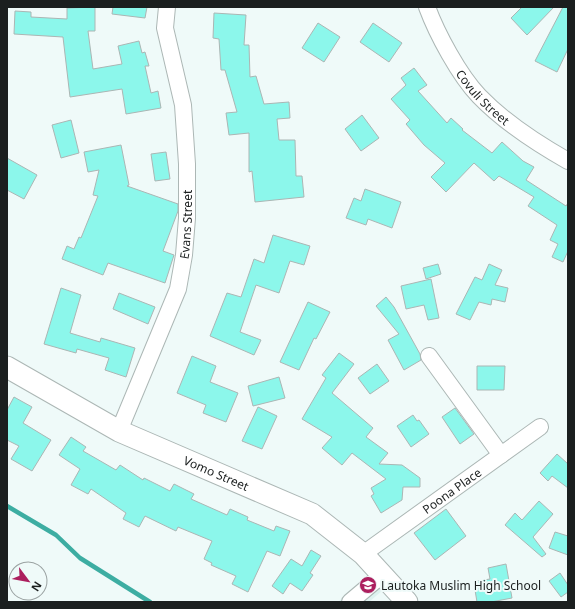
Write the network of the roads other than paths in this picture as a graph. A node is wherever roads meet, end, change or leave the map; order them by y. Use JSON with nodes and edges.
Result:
{"nodes":[{"id":1,"x":167,"y":7,"type":"edge"},
{"id":2,"x":427,"y":7,"type":"edge"},
{"id":3,"x":568,"y":161,"type":"edge"},
{"id":4,"x":429,"y":356,"type":"dead end"},
{"id":5,"x":7,"y":367,"type":"edge"},
{"id":6,"x":540,"y":427,"type":"dead end"},
{"id":7,"x":119,"y":431,"type":"junction"},
{"id":8,"x":501,"y":455,"type":"junction"},
{"id":9,"x":363,"y":554,"type":"junction"},
{"id":10,"x":382,"y":575,"type":"junction"},
{"id":11,"x":350,"y":602,"type":"edge"},
{"id":12,"x":407,"y":602,"type":"edge"}],
"edges":[{"from":1,"to":7,"type":"street","name":"Evans Street"},
{"from":2,"to":3,"type":"street","name":"Covuli Street"},
{"from":4,"to":8,"type":"street"},
{"from":5,"to":7,"type":"main road","name":"Vomo Street"},
{"from":6,"to":8,"type":"street","name":"Poona Place"},
{"from":7,"to":9,"type":"main road","name":"Vomo Street"},
{"from":8,"to":9,"type":"street","name":"Poona Place"},
{"from":9,"to":10,"type":"main road","name":"Vomo Street"},
{"from":10,"to":11,"type":"street"},
{"from":10,"to":12,"type":"main road","name":"Vomo Street"}]}
